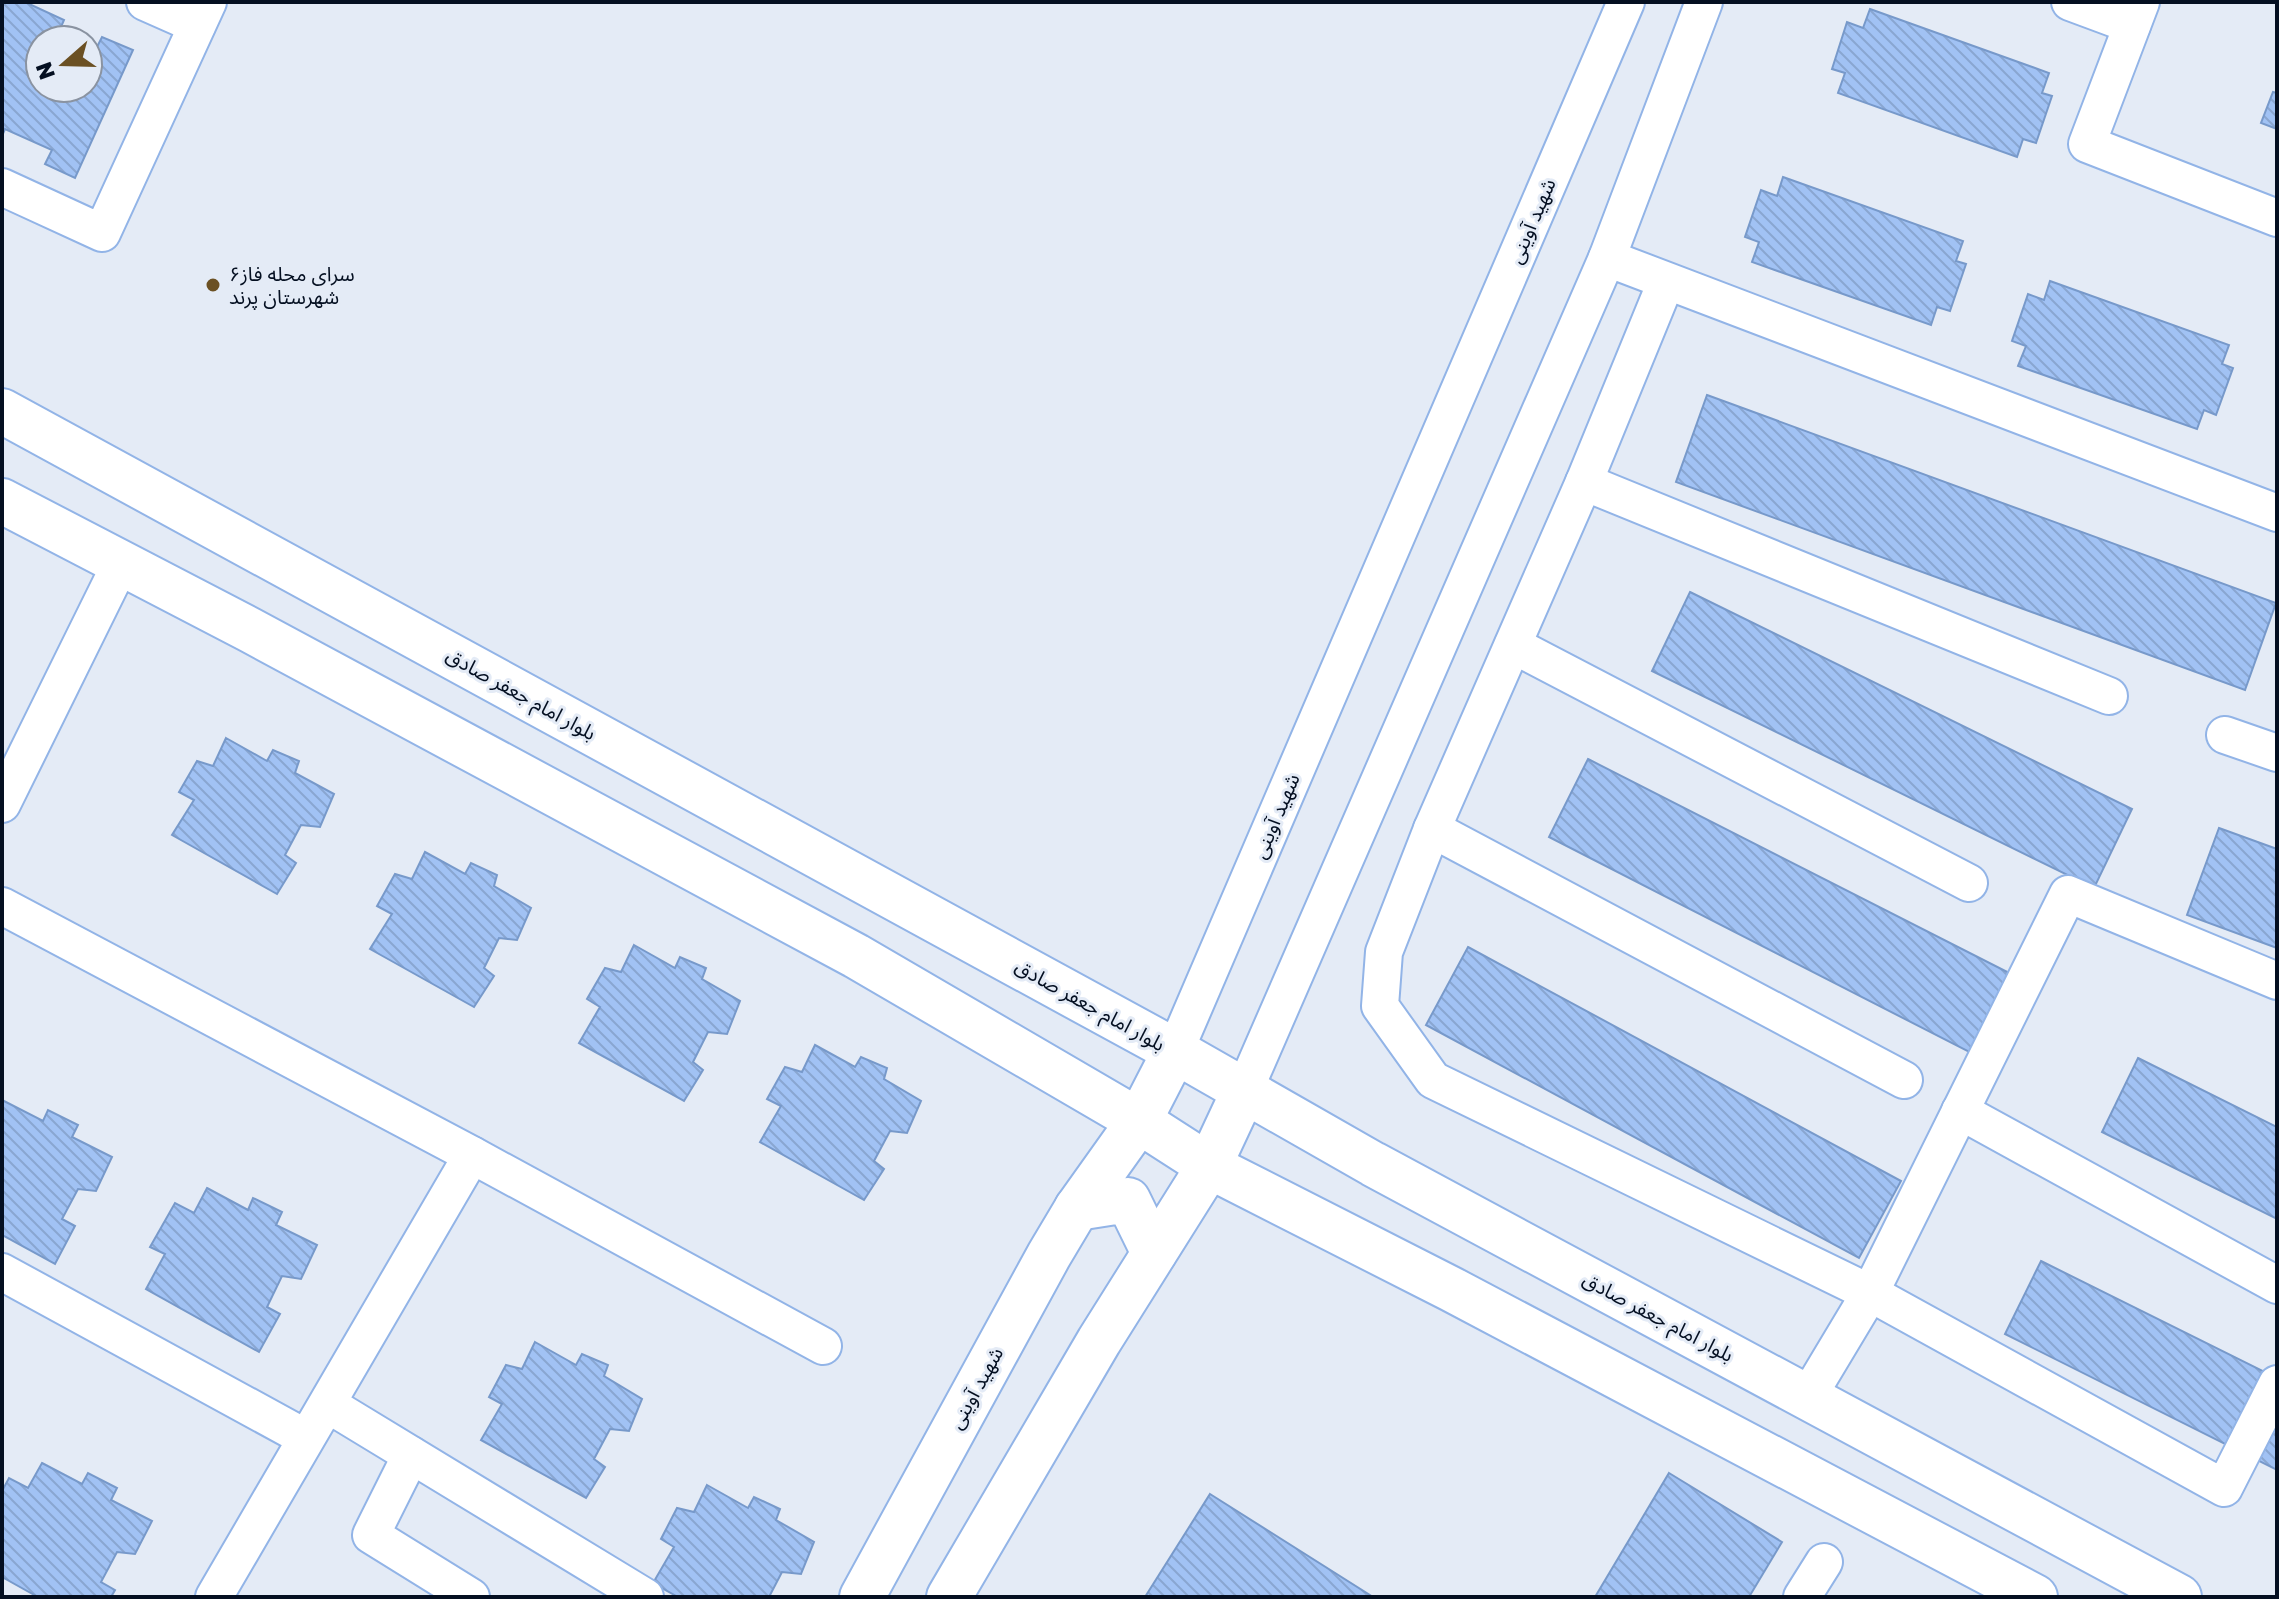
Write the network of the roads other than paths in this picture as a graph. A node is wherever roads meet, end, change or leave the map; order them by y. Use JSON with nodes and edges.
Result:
{"nodes":[{"id":1,"x":145,"y":2,"type":"edge"},
{"id":2,"x":1626,"y":2,"type":"edge"},
{"id":3,"x":1704,"y":2,"type":"edge"},
{"id":4,"x":2070,"y":2,"type":"edge"},
{"id":5,"x":203,"y":14,"type":"edge"},
{"id":6,"x":2136,"y":14,"type":"edge"},
{"id":7,"x":2,"y":187,"type":"edge"},
{"id":8,"x":2277,"y":218,"type":"edge"},
{"id":9,"x":1607,"y":258,"type":"junction"},
{"id":10,"x":1666,"y":282,"type":"junction"},
{"id":11,"x":2,"y":411,"type":"edge"},
{"id":12,"x":1584,"y":482,"type":"junction"},
{"id":13,"x":2,"y":501,"type":"edge"},
{"id":14,"x":2277,"y":513,"type":"edge"},
{"id":15,"x":121,"y":563,"type":"junction"},
{"id":16,"x":1513,"y":645,"type":"junction"},
{"id":17,"x":2109,"y":696,"type":"dead end"},
{"id":18,"x":2225,"y":735,"type":"dead end"},
{"id":19,"x":2277,"y":753,"type":"edge"},
{"id":20,"x":2,"y":804,"type":"edge"},
{"id":21,"x":1432,"y":829,"type":"junction"},
{"id":22,"x":1969,"y":883,"type":"dead end"},
{"id":23,"x":2,"y":906,"type":"edge"},
{"id":24,"x":2277,"y":981,"type":"edge"},
{"id":25,"x":1175,"y":1051,"type":"junction"},
{"id":26,"x":1904,"y":1080,"type":"dead end"},
{"id":27,"x":1244,"y":1091,"type":"junction"},
{"id":28,"x":1960,"y":1111,"type":"junction"},
{"id":29,"x":1139,"y":1121,"type":"junction"},
{"id":30,"x":472,"y":1155,"type":"junction"},
{"id":31,"x":1209,"y":1166,"type":"junction"},
{"id":32,"x":1077,"y":1208,"type":"junction"},
{"id":33,"x":1154,"y":1253,"type":"junction"},
{"id":34,"x":2,"y":1272,"type":"edge"},
{"id":35,"x":2277,"y":1285,"type":"edge"},
{"id":36,"x":1870,"y":1293,"type":"junction"},
{"id":37,"x":823,"y":1346,"type":"dead end"},
{"id":38,"x":2277,"y":1384,"type":"edge"},
{"id":39,"x":1807,"y":1398,"type":"junction"},
{"id":40,"x":329,"y":1405,"type":"junction"},
{"id":41,"x":306,"y":1438,"type":"junction"},
{"id":42,"x":411,"y":1455,"type":"junction"},
{"id":43,"x":1824,"y":1562,"type":"dead end"},
{"id":44,"x":214,"y":1597,"type":"edge"},
{"id":45,"x":471,"y":1597,"type":"edge"},
{"id":46,"x":645,"y":1597,"type":"edge"},
{"id":47,"x":862,"y":1597,"type":"edge"},
{"id":48,"x":949,"y":1597,"type":"edge"},
{"id":49,"x":1802,"y":1597,"type":"edge"},
{"id":50,"x":2035,"y":1597,"type":"edge"},
{"id":51,"x":2179,"y":1597,"type":"edge"}],
"edges":[{"from":1,"to":5,"type":"street"},
{"from":2,"to":25,"type":"street","name":"شهید آوینی"},
{"from":3,"to":9,"type":"street"},
{"from":4,"to":6,"type":"street"},
{"from":5,"to":7,"type":"street"},
{"from":6,"to":8,"type":"street"},
{"from":9,"to":10,"type":"street"},
{"from":9,"to":27,"type":"street"},
{"from":10,"to":12,"type":"street"},
{"from":10,"to":14,"type":"street"},
{"from":11,"to":25,"type":"street","name":"بلوار امام جعفر صادق"},
{"from":12,"to":16,"type":"street"},
{"from":12,"to":17,"type":"street"},
{"from":13,"to":15,"type":"street"},
{"from":15,"to":20,"type":"street"},
{"from":15,"to":29,"type":"street"},
{"from":16,"to":21,"type":"street"},
{"from":16,"to":22,"type":"street"},
{"from":18,"to":19,"type":"street"},
{"from":21,"to":26,"type":"street"},
{"from":21,"to":36,"type":"street"},
{"from":23,"to":30,"type":"street"},
{"from":24,"to":28,"type":"street"},
{"from":25,"to":27,"type":"street","name":"بلوار امام جعفر صادق"},
{"from":25,"to":29,"type":"street","name":"شهید آوینی"},
{"from":27,"to":31,"type":"street"},
{"from":27,"to":39,"type":"street","name":"بلوار امام جعفر صادق"},
{"from":28,"to":35,"type":"street"},
{"from":28,"to":36,"type":"street"},
{"from":29,"to":31,"type":"street"},
{"from":29,"to":32,"type":"street","name":"شهید آوینی"},
{"from":30,"to":37,"type":"street"},
{"from":30,"to":40,"type":"street"},
{"from":31,"to":33,"type":"street"},
{"from":31,"to":50,"type":"street"},
{"from":32,"to":33,"type":"street"},
{"from":32,"to":47,"type":"street","name":"شهید آوینی"},
{"from":33,"to":48,"type":"street"},
{"from":34,"to":41,"type":"street"},
{"from":36,"to":38,"type":"street"},
{"from":36,"to":39,"type":"street"},
{"from":39,"to":51,"type":"street","name":"بلوار امام جعفر صادق"},
{"from":40,"to":41,"type":"street"},
{"from":40,"to":42,"type":"street"},
{"from":41,"to":44,"type":"street"},
{"from":42,"to":45,"type":"street"},
{"from":42,"to":46,"type":"street"},
{"from":43,"to":49,"type":"street"}]}
